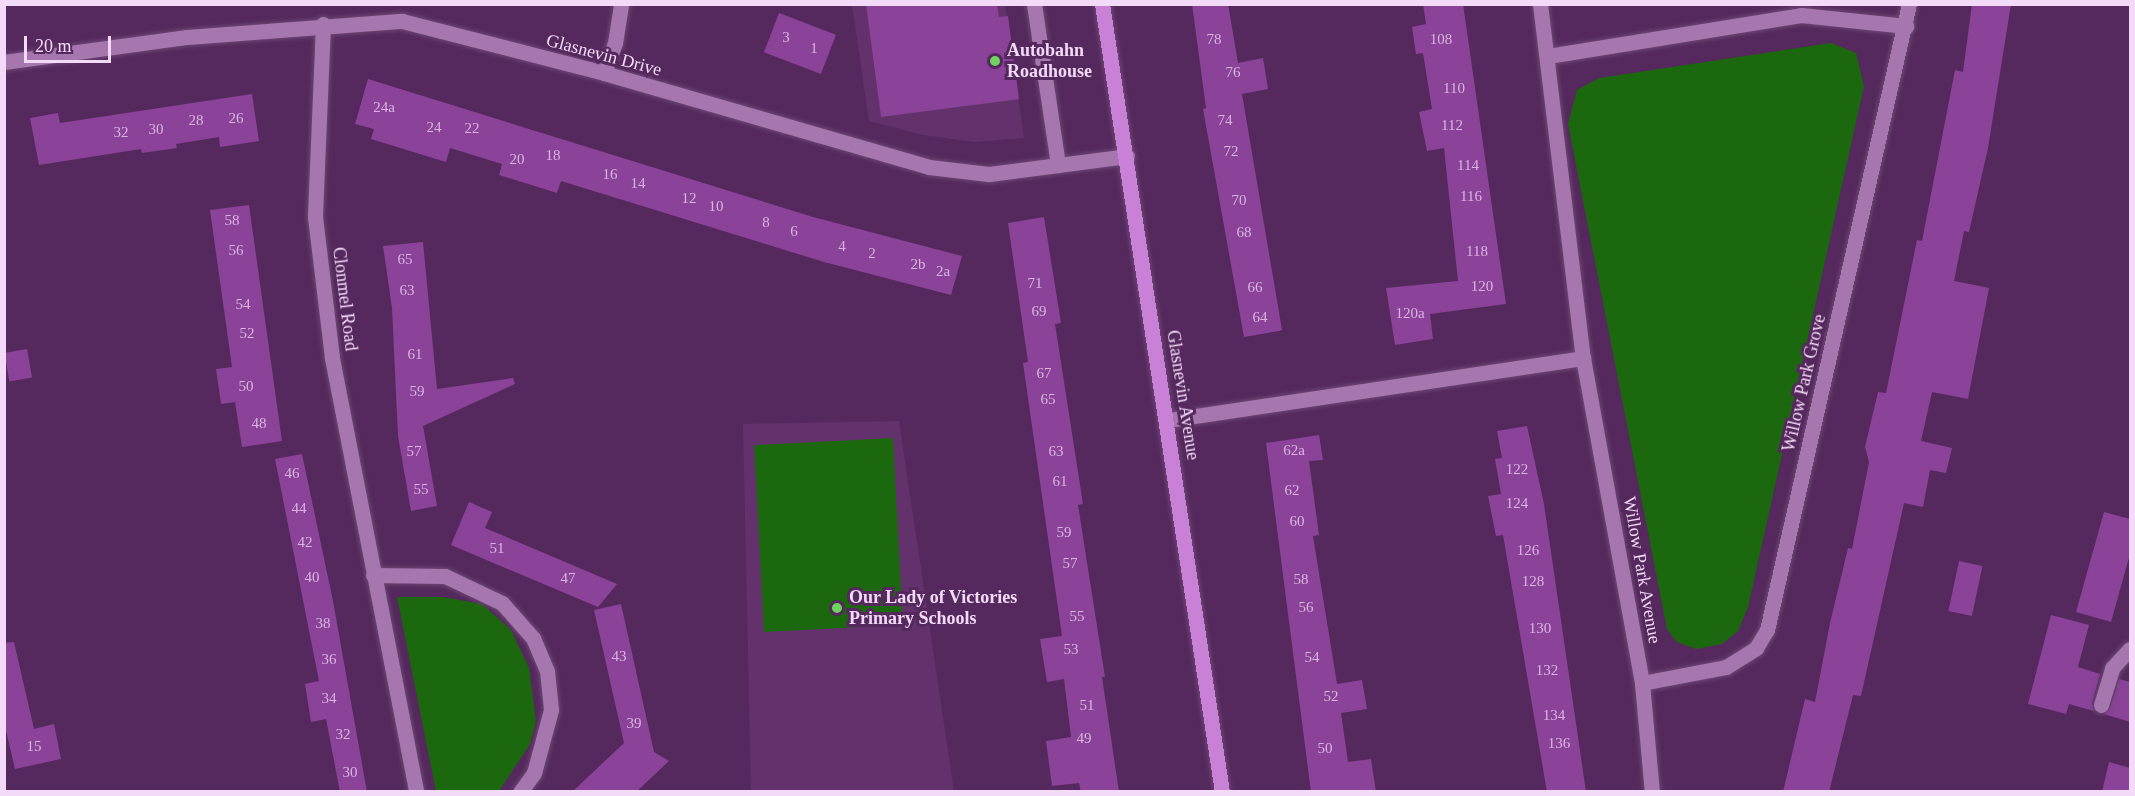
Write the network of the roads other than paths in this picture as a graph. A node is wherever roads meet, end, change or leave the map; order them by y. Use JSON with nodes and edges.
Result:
{"nodes":[{"id":1,"x":621,"y":4,"type":"edge"},
{"id":2,"x":1034,"y":4,"type":"edge"},
{"id":3,"x":1102,"y":4,"type":"edge"},
{"id":4,"x":1540,"y":4,"type":"edge"},
{"id":5,"x":1909,"y":4,"type":"edge"},
{"id":6,"x":323,"y":24,"type":"junction"},
{"id":7,"x":1906,"y":26,"type":"junction"},
{"id":8,"x":1548,"y":56,"type":"junction"},
{"id":9,"x":4,"y":62,"type":"edge"},
{"id":10,"x":604,"y":73,"type":"junction"},
{"id":11,"x":1127,"y":156,"type":"junction"},
{"id":12,"x":1058,"y":165,"type":"junction"},
{"id":13,"x":1583,"y":358,"type":"junction"},
{"id":14,"x":1168,"y":420,"type":"junction"},
{"id":15,"x":373,"y":575,"type":"junction"},
{"id":16,"x":2130,"y":649,"type":"edge"},
{"id":17,"x":1642,"y":683,"type":"junction"},
{"id":18,"x":2102,"y":705,"type":"dead end"},
{"id":19,"x":416,"y":792,"type":"edge"},
{"id":20,"x":520,"y":792,"type":"edge"},
{"id":21,"x":1222,"y":792,"type":"edge"},
{"id":22,"x":1652,"y":792,"type":"edge"}],
"edges":[{"from":1,"to":10,"type":"street"},
{"from":2,"to":12,"type":"street"},
{"from":3,"to":11,"type":"main road","name":"Glasnevin Avenue"},
{"from":4,"to":8,"type":"street","name":"Willow Park Avenue"},
{"from":5,"to":7,"type":"street","name":"Willow Park Grove"},
{"from":6,"to":9,"type":"street","name":"Glasnevin Drive"},
{"from":6,"to":10,"type":"street","name":"Glasnevin Drive"},
{"from":6,"to":15,"type":"street","name":"Clonmel Road"},
{"from":7,"to":8,"type":"street"},
{"from":7,"to":17,"type":"street","name":"Willow Park Grove"},
{"from":8,"to":13,"type":"street","name":"Willow Park Avenue"},
{"from":10,"to":12,"type":"street","name":"Glasnevin Drive"},
{"from":11,"to":12,"type":"street","name":"Glasnevin Drive"},
{"from":11,"to":14,"type":"main road","name":"Glasnevin Avenue"},
{"from":13,"to":14,"type":"street"},
{"from":13,"to":17,"type":"street","name":"Willow Park Avenue"},
{"from":14,"to":21,"type":"main road","name":"Glasnevin Avenue"},
{"from":15,"to":19,"type":"street","name":"Clonmel Road"},
{"from":15,"to":20,"type":"street"},
{"from":16,"to":18,"type":"street"},
{"from":17,"to":22,"type":"street","name":"Willow Park Avenue"}]}
